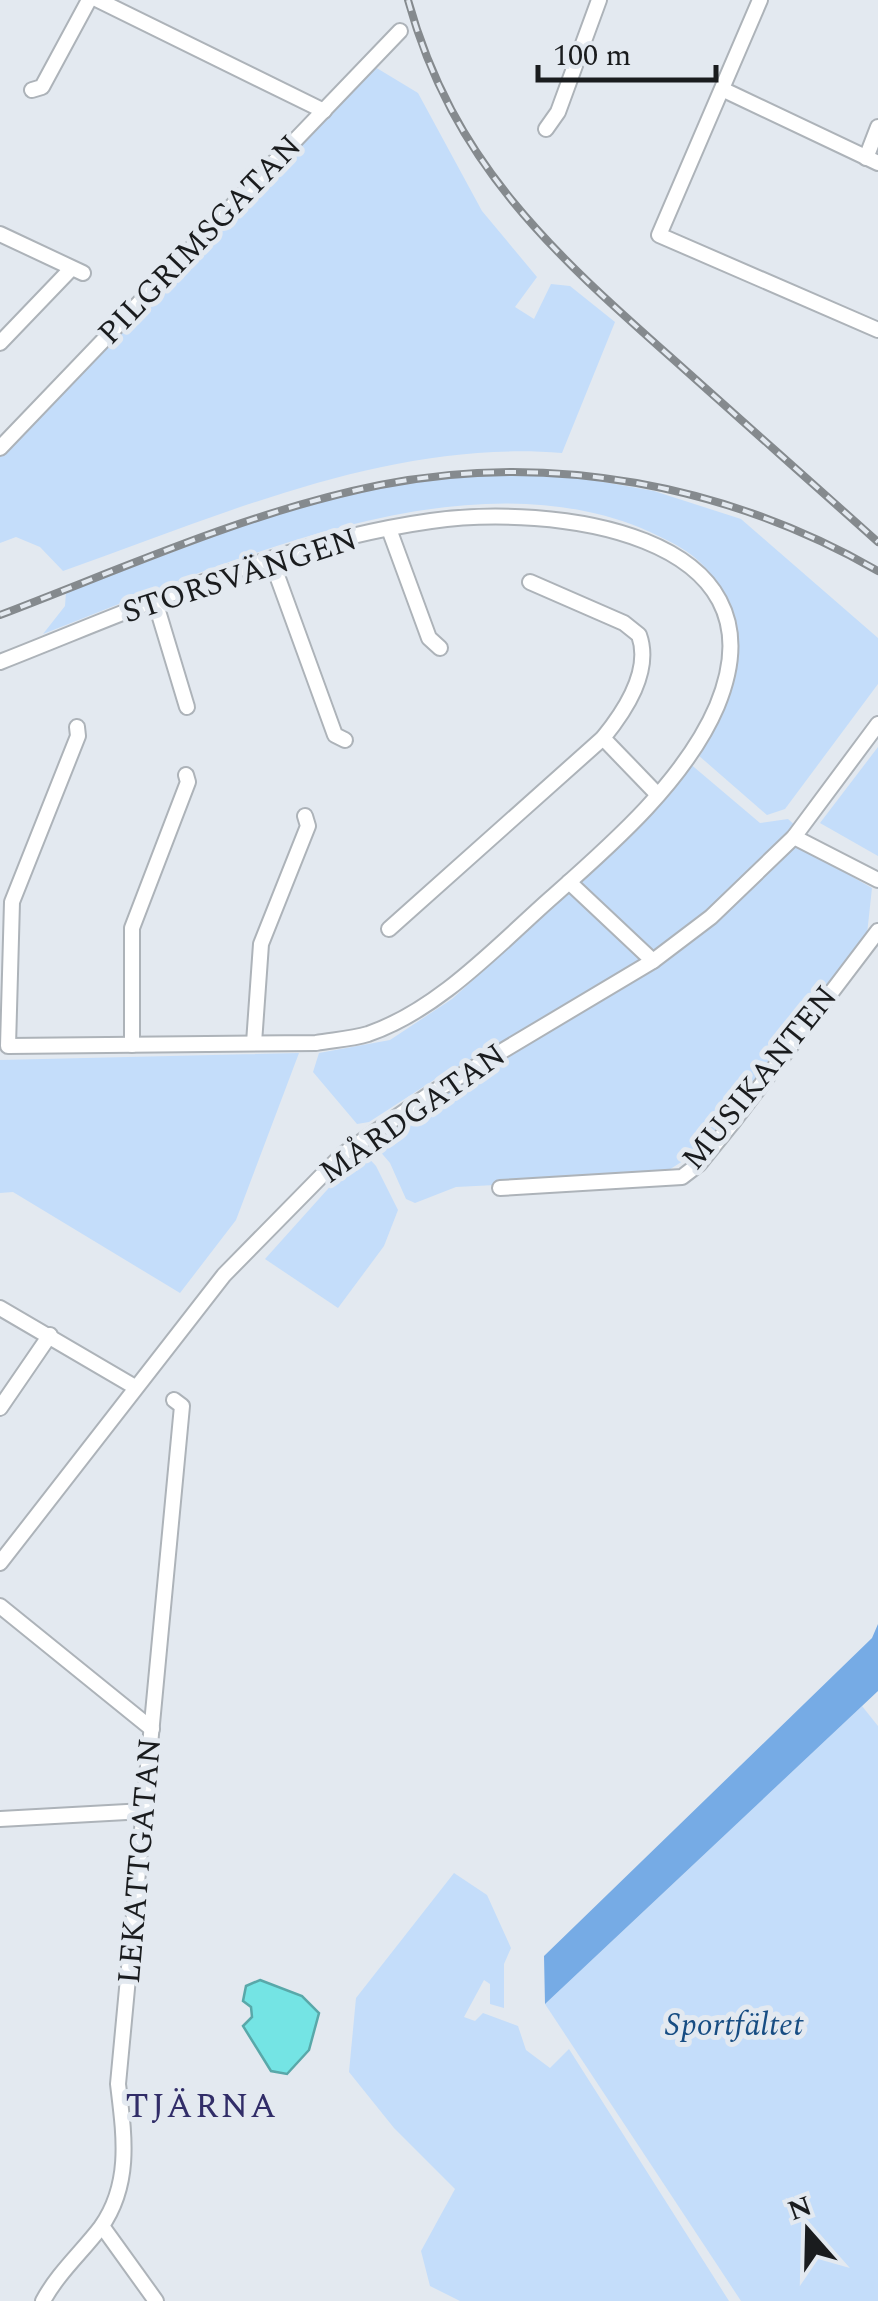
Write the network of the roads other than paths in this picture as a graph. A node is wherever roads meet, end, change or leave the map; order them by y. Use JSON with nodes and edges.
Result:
{"nodes":[{"id":1,"x":89,"y":0,"type":"edge"},
{"id":2,"x":98,"y":0,"type":"edge"},
{"id":3,"x":599,"y":0,"type":"edge"},
{"id":4,"x":760,"y":0,"type":"edge"},
{"id":5,"x":400,"y":31,"type":"dead end"},
{"id":6,"x":32,"y":90,"type":"dead end"},
{"id":7,"x":724,"y":90,"type":"junction"},
{"id":8,"x":324,"y":111,"type":"junction"},
{"id":9,"x":878,"y":128,"type":"edge"},
{"id":10,"x":546,"y":129,"type":"dead end"},
{"id":11,"x":872,"y":160,"type":"edge"},
{"id":12,"x":0,"y":234,"type":"edge"},
{"id":13,"x":878,"y":330,"type":"edge"},
{"id":14,"x":0,"y":342,"type":"edge"},
{"id":15,"x":0,"y":448,"type":"edge"},
{"id":16,"x":389,"y":529,"type":"junction"},
{"id":17,"x":272,"y":559,"type":"junction"},
{"id":18,"x":530,"y":582,"type":"dead end"},
{"id":19,"x":155,"y":601,"type":"junction"},
{"id":20,"x":440,"y":648,"type":"dead end"},
{"id":21,"x":0,"y":662,"type":"edge"},
{"id":22,"x":187,"y":707,"type":"dead end"},
{"id":23,"x":878,"y":724,"type":"edge"},
{"id":24,"x":76,"y":727,"type":"dead end"},
{"id":25,"x":603,"y":738,"type":"junction"},
{"id":26,"x":346,"y":740,"type":"dead end"},
{"id":27,"x":186,"y":775,"type":"dead end"},
{"id":28,"x":657,"y":794,"type":"junction"},
{"id":29,"x":306,"y":816,"type":"dead end"},
{"id":30,"x":794,"y":836,"type":"junction"},
{"id":31,"x":878,"y":880,"type":"edge"},
{"id":32,"x":569,"y":882,"type":"junction"},
{"id":33,"x":389,"y":929,"type":"dead end"},
{"id":34,"x":878,"y":932,"type":"edge"},
{"id":35,"x":652,"y":961,"type":"junction"},
{"id":36,"x":254,"y":1043,"type":"junction"},
{"id":37,"x":132,"y":1045,"type":"junction"},
{"id":38,"x":500,"y":1188,"type":"dead end"},
{"id":39,"x":0,"y":1308,"type":"edge"},
{"id":40,"x":50,"y":1335,"type":"junction"},
{"id":41,"x":134,"y":1387,"type":"junction"},
{"id":42,"x":174,"y":1400,"type":"dead end"},
{"id":43,"x":0,"y":1408,"type":"edge"},
{"id":44,"x":0,"y":1563,"type":"edge"},
{"id":45,"x":0,"y":1606,"type":"edge"},
{"id":46,"x":152,"y":1729,"type":"junction"},
{"id":47,"x":145,"y":1811,"type":"junction"},
{"id":48,"x":0,"y":1819,"type":"edge"},
{"id":49,"x":102,"y":2226,"type":"junction"},
{"id":50,"x":43,"y":2301,"type":"edge"},
{"id":51,"x":156,"y":2301,"type":"edge"}],
"edges":[{"from":1,"to":6,"type":"street"},
{"from":2,"to":8,"type":"street"},
{"from":3,"to":10,"type":"street"},
{"from":4,"to":7,"type":"street"},
{"from":5,"to":8,"type":"street","name":"PILGRIMSGATAN"},
{"from":7,"to":11,"type":"street"},
{"from":7,"to":13,"type":"street"},
{"from":8,"to":15,"type":"street","name":"PILGRIMSGATAN"},
{"from":9,"to":11,"type":"street"},
{"from":12,"to":14,"type":"street"},
{"from":16,"to":17,"type":"street","name":"STORSVÄNGEN"},
{"from":16,"to":20,"type":"street"},
{"from":16,"to":28,"type":"street","name":"STORSVÄNGEN"},
{"from":17,"to":19,"type":"street","name":"STORSVÄNGEN"},
{"from":17,"to":26,"type":"street"},
{"from":18,"to":25,"type":"street"},
{"from":19,"to":21,"type":"street","name":"STORSVÄNGEN"},
{"from":19,"to":22,"type":"street"},
{"from":23,"to":30,"type":"street","name":"MÅRDGATAN"},
{"from":24,"to":37,"type":"street","name":"STORSVÄNGEN"},
{"from":25,"to":28,"type":"street"},
{"from":25,"to":33,"type":"street"},
{"from":27,"to":37,"type":"street"},
{"from":28,"to":32,"type":"street","name":"STORSVÄNGEN"},
{"from":29,"to":36,"type":"street"},
{"from":30,"to":31,"type":"street"},
{"from":30,"to":35,"type":"street","name":"MÅRDGATAN"},
{"from":32,"to":35,"type":"street"},
{"from":32,"to":36,"type":"street","name":"STORSVÄNGEN"},
{"from":34,"to":38,"type":"street","name":"MUSIKANTEN"},
{"from":35,"to":41,"type":"street","name":"MÅRDGATAN"},
{"from":36,"to":37,"type":"street","name":"STORSVÄNGEN"},
{"from":39,"to":40,"type":"street"},
{"from":40,"to":41,"type":"street"},
{"from":40,"to":43,"type":"street"},
{"from":41,"to":44,"type":"street","name":"MÅRDGATAN"},
{"from":42,"to":46,"type":"street","name":"LEKATTGATAN"},
{"from":45,"to":46,"type":"street"},
{"from":46,"to":47,"type":"street","name":"LEKATTGATAN"},
{"from":47,"to":48,"type":"street"},
{"from":47,"to":49,"type":"street","name":"LEKATTGATAN"},
{"from":49,"to":50,"type":"street","name":"LEKATTGATAN"},
{"from":49,"to":51,"type":"street"}]}
